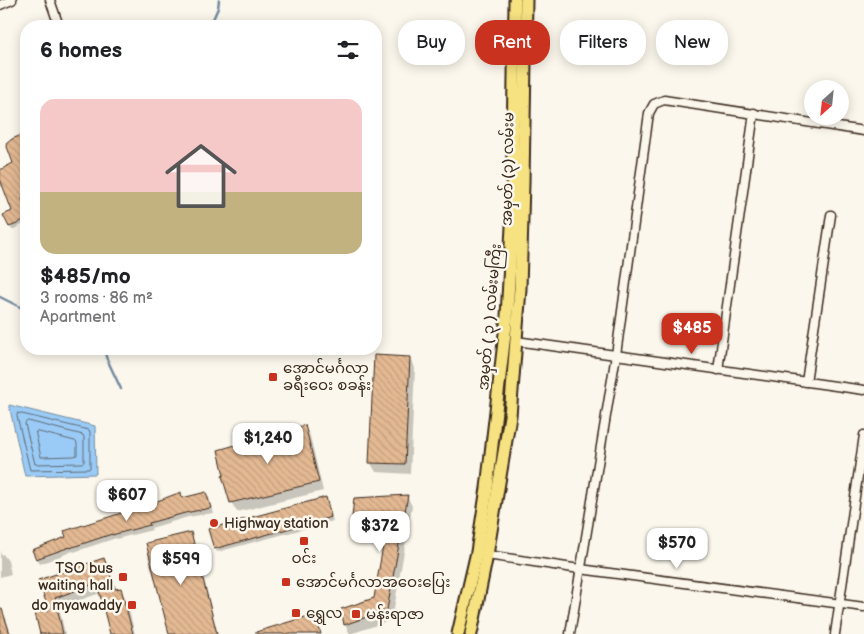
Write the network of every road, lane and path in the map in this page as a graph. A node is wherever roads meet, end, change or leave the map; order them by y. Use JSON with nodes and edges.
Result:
{"nodes":[{"id":1,"x":12,"y":0,"type":"edge"},
{"id":2,"x":50,"y":0,"type":"edge"},
{"id":3,"x":515,"y":0,"type":"edge"},
{"id":4,"x":526,"y":0,"type":"edge"},
{"id":5,"x":0,"y":5,"type":"edge"},
{"id":6,"x":57,"y":20,"type":"edge"},
{"id":7,"x":754,"y":114,"type":"junction"},
{"id":8,"x":864,"y":131,"type":"edge"},
{"id":9,"x":831,"y":216,"type":"dead end"},
{"id":10,"x":516,"y":341,"type":"junction"},
{"id":11,"x":616,"y":355,"type":"junction"},
{"id":12,"x":718,"y":370,"type":"junction"},
{"id":13,"x":806,"y":382,"type":"junction"},
{"id":14,"x":864,"y":390,"type":"edge"},
{"id":15,"x":864,"y":434,"type":"edge"},
{"id":16,"x":487,"y":555,"type":"junction"},
{"id":17,"x":580,"y":569,"type":"junction"},
{"id":18,"x":840,"y":604,"type":"junction"},
{"id":19,"x":864,"y":607,"type":"edge"},
{"id":20,"x":458,"y":634,"type":"edge"},
{"id":21,"x":471,"y":634,"type":"edge"},
{"id":22,"x":570,"y":634,"type":"edge"},
{"id":23,"x":835,"y":634,"type":"edge"}],
"edges":[{"from":1,"to":5,"type":"street"},
{"from":2,"to":6,"type":"street"},
{"from":3,"to":20,"type":"main road","name":"အမှတ် ( ၃ ) လမ်းမကြီး"},
{"from":4,"to":10,"type":"main road","name":"အမှတ် (၃) လမ်းမ"},
{"from":7,"to":8,"type":"street"},
{"from":7,"to":11,"type":"street"},
{"from":7,"to":12,"type":"street"},
{"from":9,"to":13,"type":"street"},
{"from":10,"to":11,"type":"street"},
{"from":10,"to":16,"type":"main road","name":"အမှတ် (၃) လမ်းမ"},
{"from":11,"to":12,"type":"street"},
{"from":11,"to":17,"type":"street"},
{"from":12,"to":13,"type":"street"},
{"from":13,"to":14,"type":"street"},
{"from":15,"to":18,"type":"street"},
{"from":16,"to":17,"type":"street"},
{"from":16,"to":21,"type":"main road","name":"အမှတ် (၃) လမ်းမ"},
{"from":17,"to":18,"type":"street"},
{"from":17,"to":22,"type":"street"},
{"from":18,"to":19,"type":"street"},
{"from":18,"to":23,"type":"street"}]}
